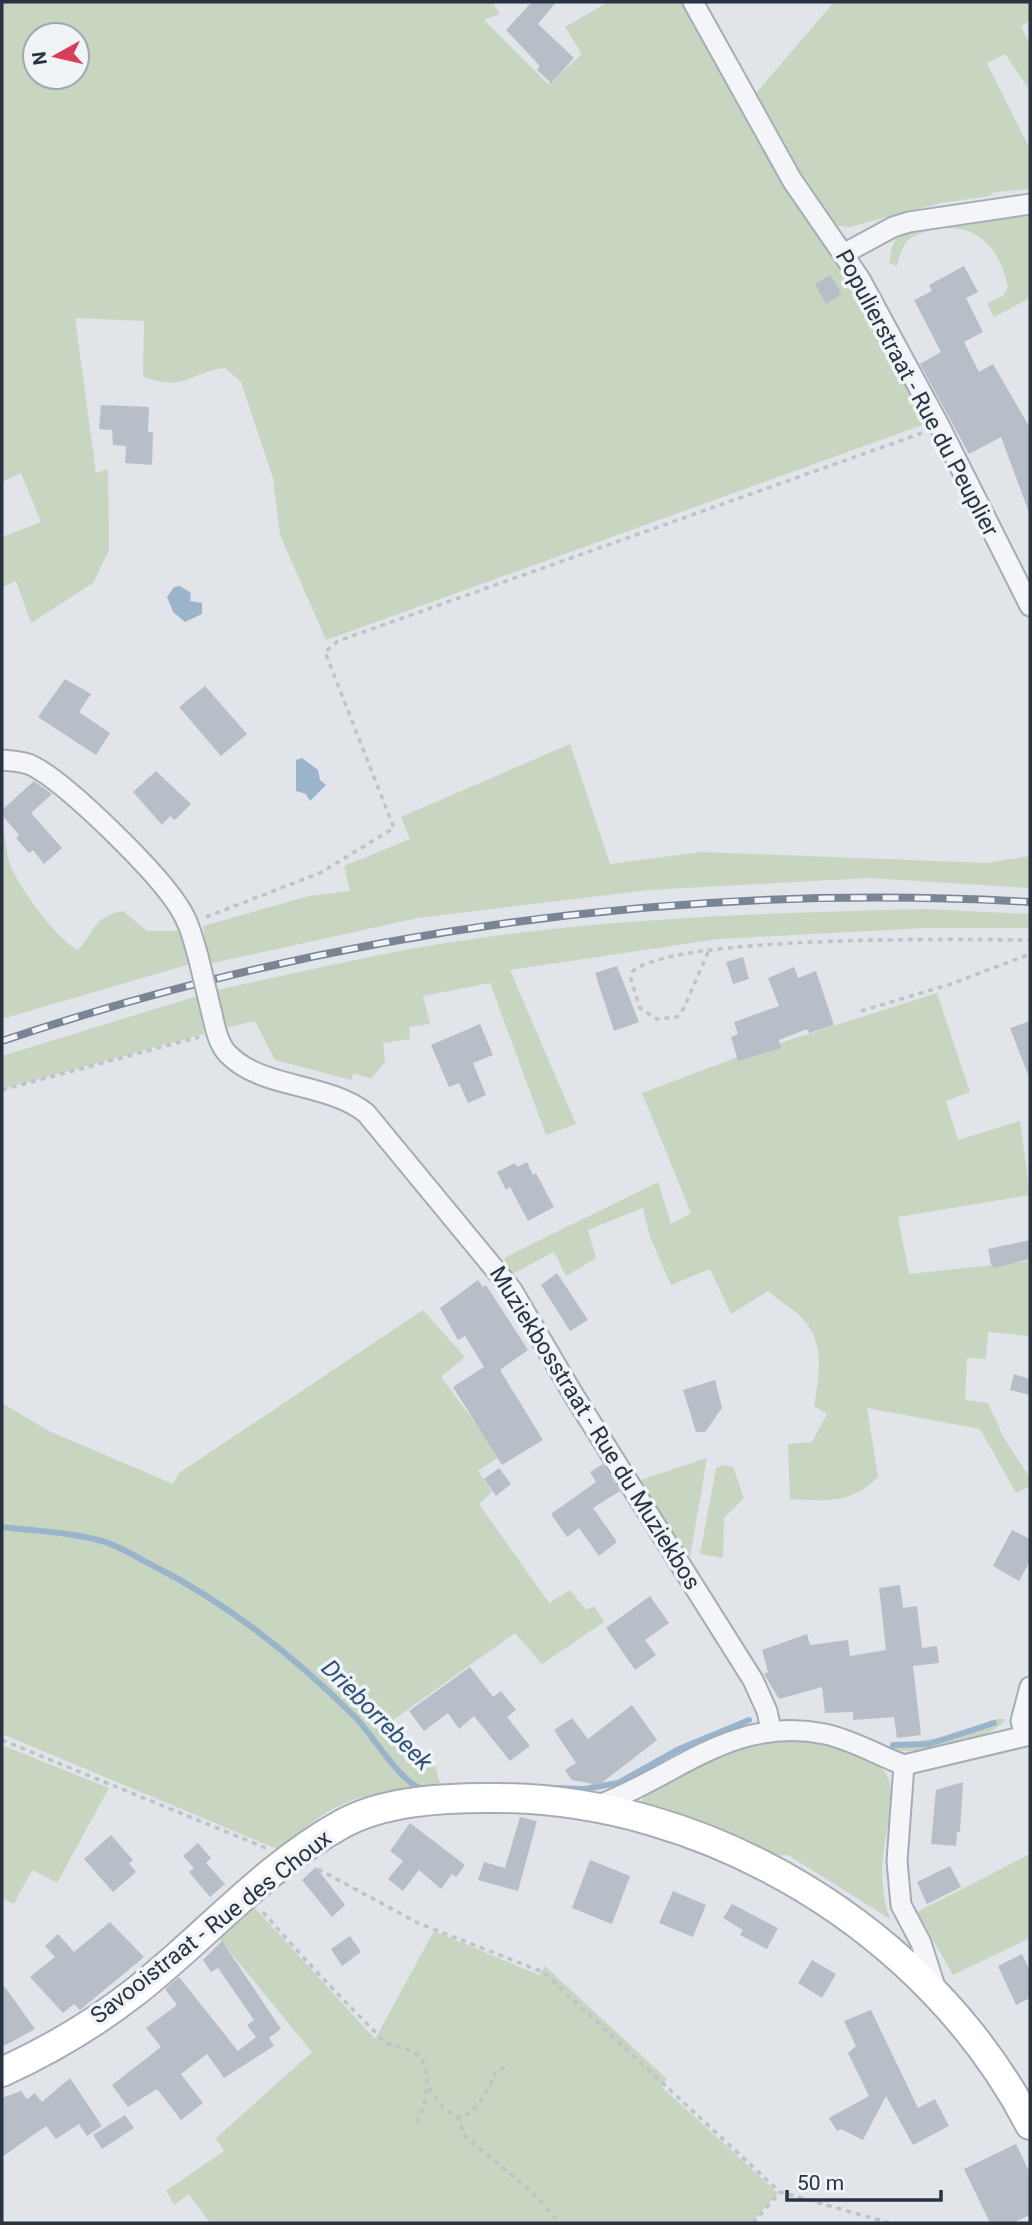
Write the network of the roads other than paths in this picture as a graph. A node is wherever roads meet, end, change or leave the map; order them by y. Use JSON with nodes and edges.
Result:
{"nodes":[{"id":1,"x":693,"y":2,"type":"edge"},
{"id":2,"x":1030,"y":204,"type":"edge"},
{"id":3,"x":845,"y":253,"type":"junction"},
{"id":4,"x":1030,"y":606,"type":"edge"},
{"id":5,"x":2,"y":760,"type":"edge"},
{"id":6,"x":1030,"y":1687,"type":"edge"},
{"id":7,"x":771,"y":1730,"type":"junction"},
{"id":8,"x":1027,"y":1735,"type":"edge"},
{"id":9,"x":904,"y":1765,"type":"junction"},
{"id":10,"x":596,"y":1806,"type":"junction"},
{"id":11,"x":937,"y":1994,"type":"junction"},
{"id":12,"x":2,"y":2072,"type":"edge"},
{"id":13,"x":1030,"y":2125,"type":"edge"}],
"edges":[{"from":1,"to":3,"type":"street","name":"Populierstraat - Rue du Peuplier"},
{"from":2,"to":3,"type":"street"},
{"from":3,"to":4,"type":"street","name":"Populierstraat - Rue du Peuplier"},
{"from":5,"to":7,"type":"street","name":"Muziekbosstraat - Rue du Muziekbos","bridge":true},
{"from":6,"to":8,"type":"street"},
{"from":7,"to":9,"type":"street","name":"Savooistraat - Rue des Choux"},
{"from":7,"to":10,"type":"street","name":"Savooistraat - Rue des Choux"},
{"from":8,"to":9,"type":"street"},
{"from":9,"to":11,"type":"street","name":"Savooistraat - Rue des Choux"},
{"from":10,"to":11,"type":"main road","name":"Savooistraat - Rue des Choux"},
{"from":10,"to":12,"type":"main road","name":"Savooistraat - Rue des Choux"},
{"from":11,"to":13,"type":"main road","name":"Savooistraat - Rue des Choux"}]}
